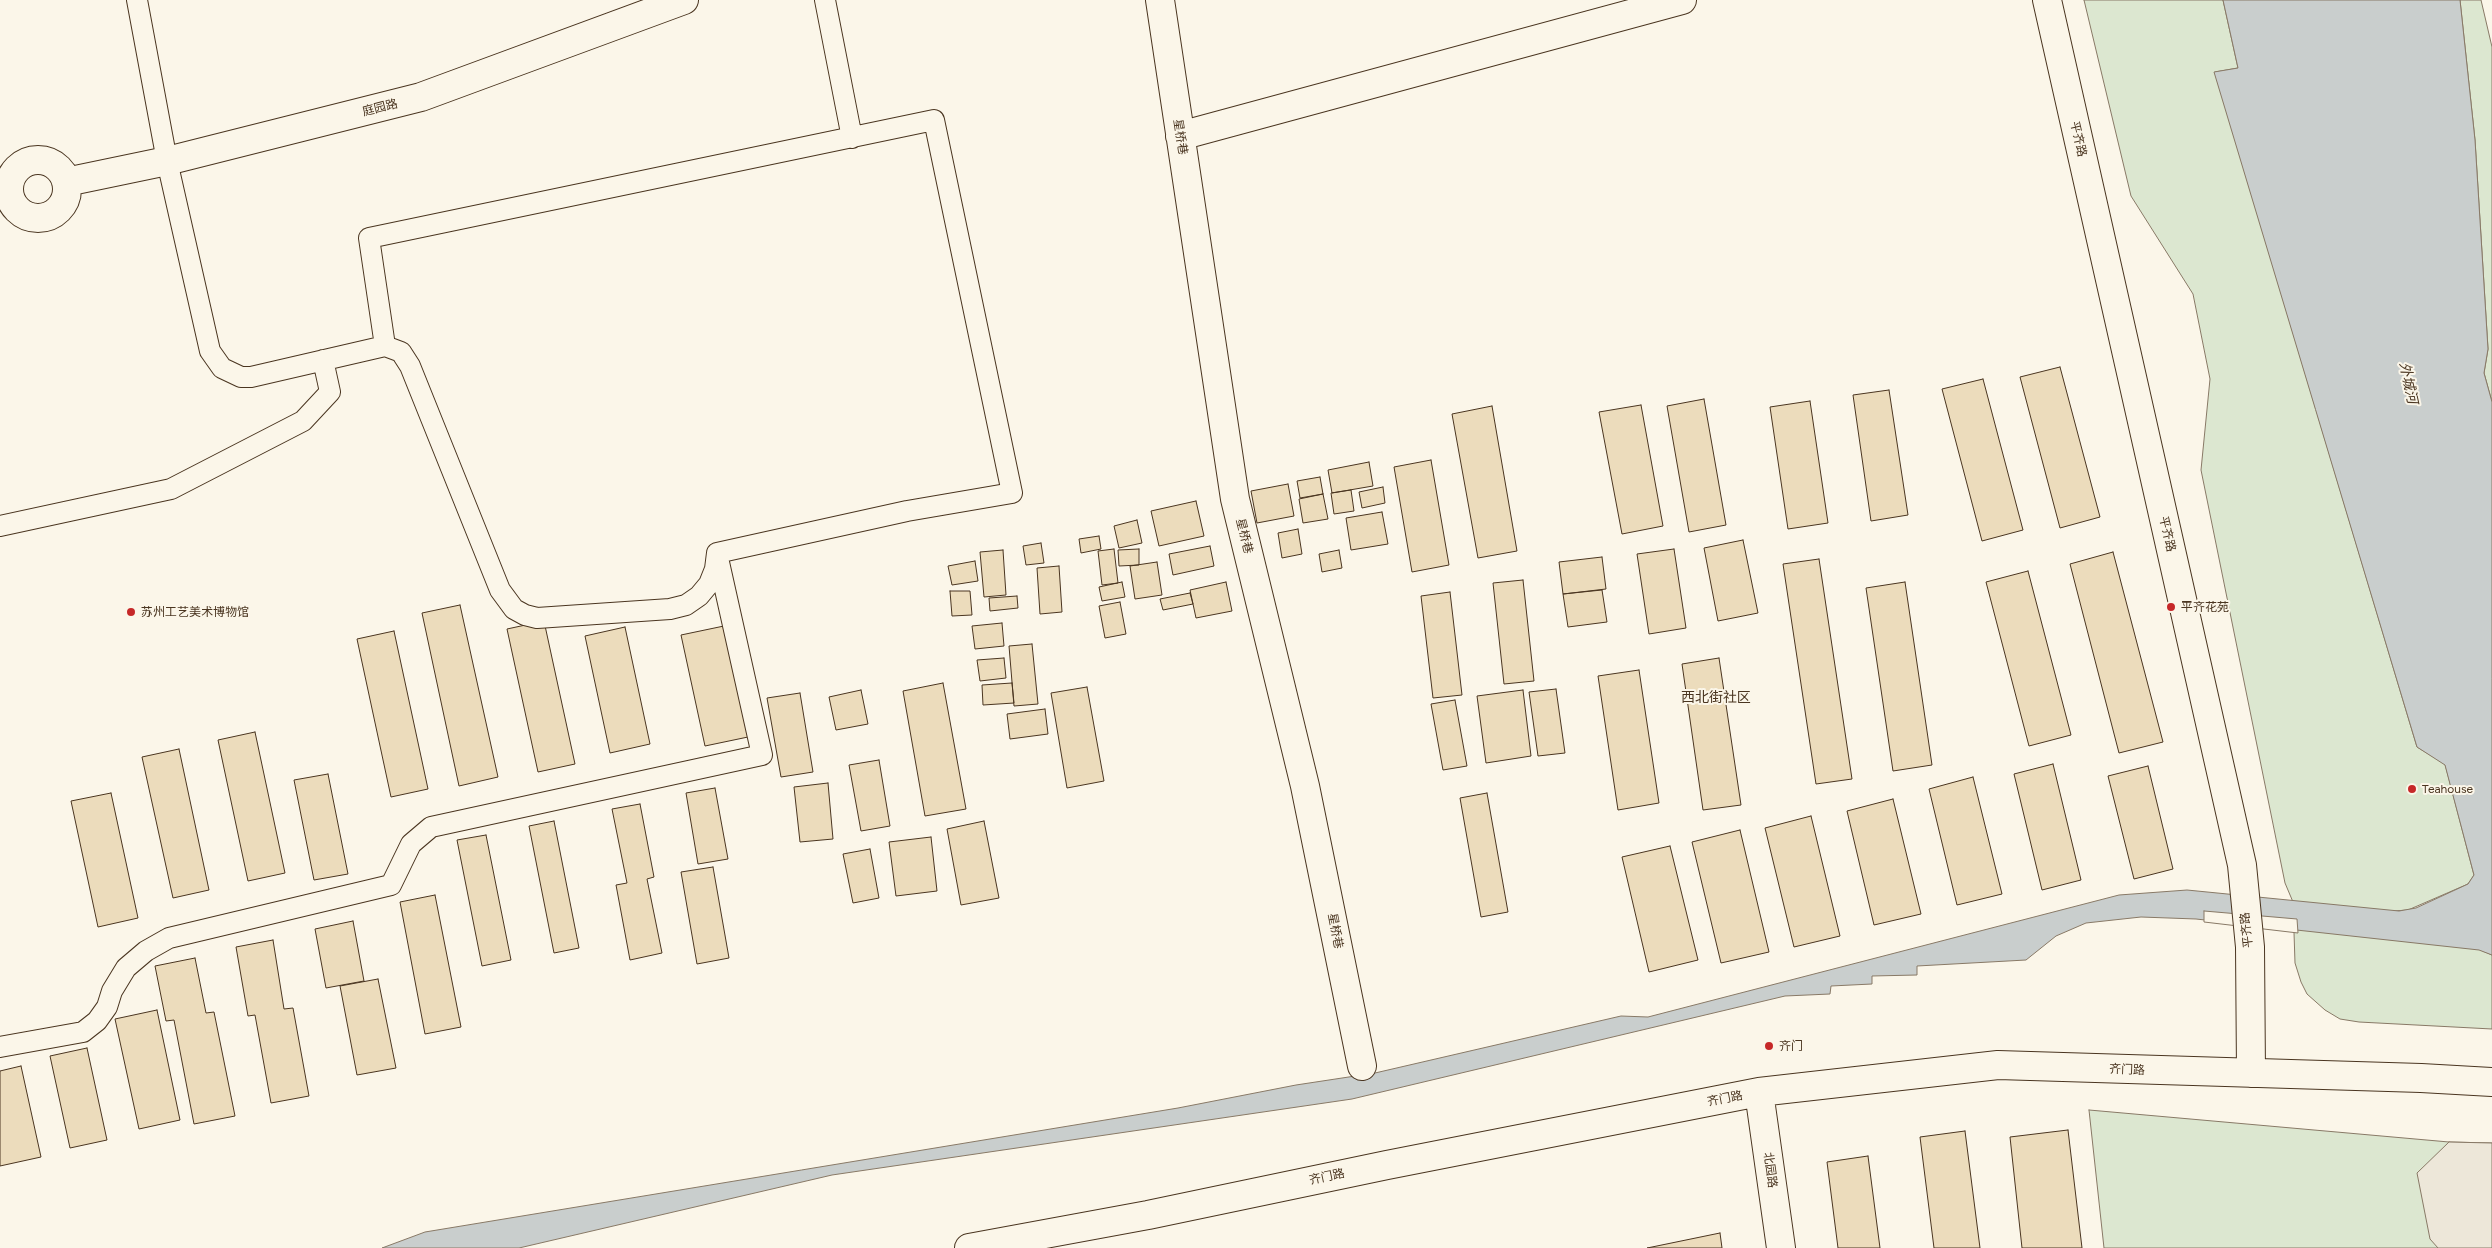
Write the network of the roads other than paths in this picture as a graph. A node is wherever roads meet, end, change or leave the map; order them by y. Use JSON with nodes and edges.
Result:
{"nodes":[{"id":1,"x":137,"y":0,"type":"edge"},
{"id":2,"x":684,"y":0,"type":"edge"},
{"id":3,"x":825,"y":0,"type":"edge"},
{"id":4,"x":1160,"y":0,"type":"edge"},
{"id":5,"x":1682,"y":0,"type":"edge"},
{"id":6,"x":2047,"y":0,"type":"edge"},
{"id":7,"x":1180,"y":136,"type":"junction"},
{"id":8,"x":852,"y":138,"type":"junction"},
{"id":9,"x":167,"y":161,"type":"junction"},
{"id":10,"x":66,"y":182,"type":"junction"},
{"id":11,"x":5,"y":196,"type":"edge"},
{"id":12,"x":385,"y":346,"type":"junction"},
{"id":13,"x":323,"y":360,"type":"junction"},
{"id":14,"x":0,"y":526,"type":"edge"},
{"id":15,"x":717,"y":553,"type":"junction"},
{"id":16,"x":0,"y":1047,"type":"edge"},
{"id":17,"x":1362,"y":1066,"type":"dead end"},
{"id":18,"x":2251,"y":1073,"type":"junction"},
{"id":19,"x":2492,"y":1082,"type":"edge"},
{"id":20,"x":1759,"y":1092,"type":"junction"},
{"id":21,"x":969,"y":1248,"type":"edge"},
{"id":22,"x":1781,"y":1248,"type":"edge"}],
"edges":[{"from":1,"to":9,"type":"street"},
{"from":2,"to":9,"type":"main road","name":"庭园路"},
{"from":3,"to":8,"type":"street"},
{"from":4,"to":7,"type":"main road","name":"星桥巷"},
{"from":5,"to":7,"type":"main road"},
{"from":6,"to":18,"type":"main road","name":"平齐路"},
{"from":7,"to":17,"type":"main road","name":"星桥巷"},
{"from":8,"to":12,"type":"street"},
{"from":8,"to":15,"type":"street"},
{"from":9,"to":10,"type":"main road","name":"庭园路"},
{"from":9,"to":13,"type":"street"},
{"from":10,"to":11,"type":"main road"},
{"from":10,"to":11,"type":"main road"},
{"from":12,"to":13,"type":"street"},
{"from":12,"to":15,"type":"street"},
{"from":13,"to":14,"type":"street"},
{"from":15,"to":16,"type":"street"},
{"from":18,"to":19,"type":"main road","name":"齐门路"},
{"from":18,"to":20,"type":"main road","name":"齐门路"},
{"from":20,"to":21,"type":"main road","name":"齐门路"},
{"from":20,"to":22,"type":"main road","name":"北园路"}]}
